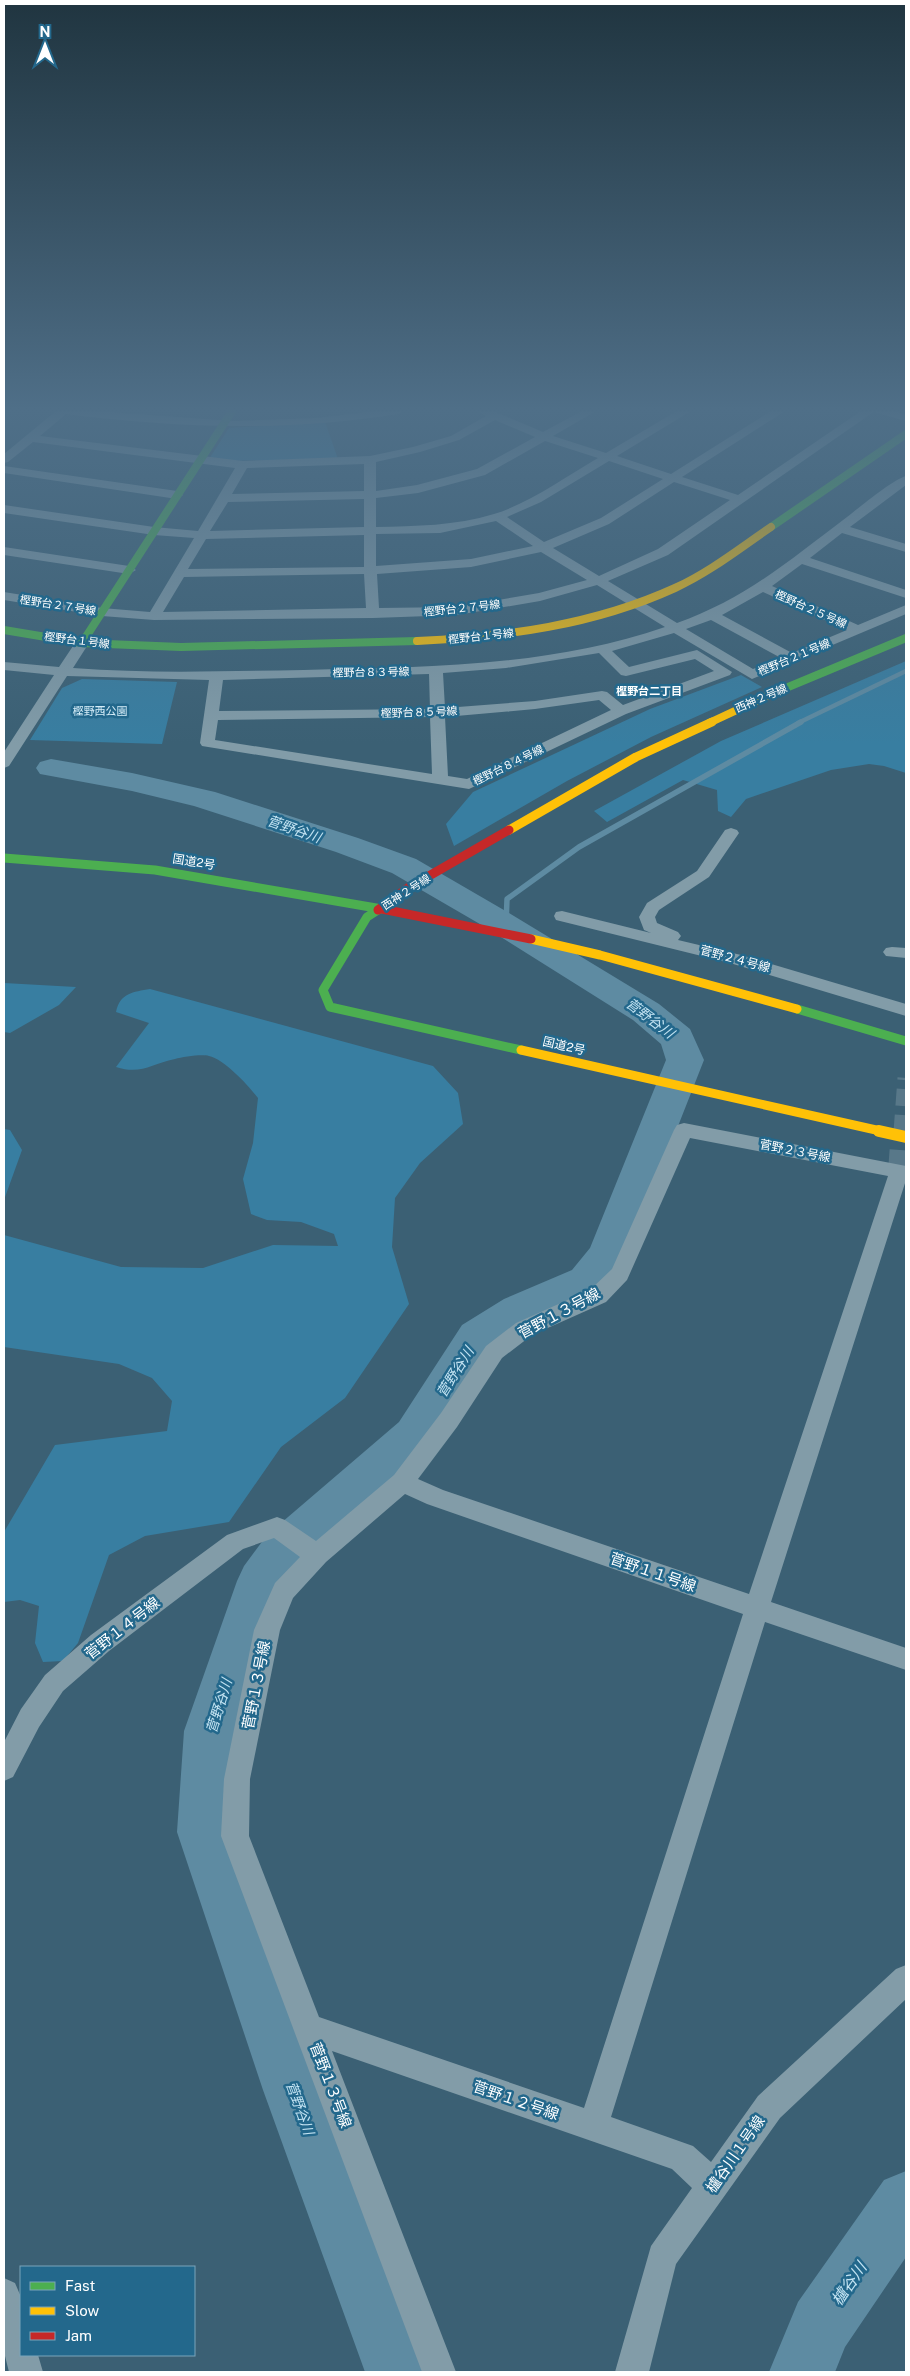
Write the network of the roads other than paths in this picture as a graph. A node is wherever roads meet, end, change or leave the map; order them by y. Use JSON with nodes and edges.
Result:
{"nodes":[{"id":1,"x":92,"y":522,"type":"edge"},
{"id":2,"x":160,"y":522,"type":"edge"},
{"id":3,"x":209,"y":522,"type":"edge"},
{"id":4,"x":370,"y":522,"type":"edge"},
{"id":5,"x":472,"y":522,"type":"edge"},
{"id":6,"x":506,"y":522,"type":"edge"},
{"id":7,"x":603,"y":522,"type":"edge"},
{"id":8,"x":706,"y":522,"type":"edge"},
{"id":9,"x":778,"y":522,"type":"edge"},
{"id":10,"x":848,"y":522,"type":"edge"},
{"id":11,"x":840,"y":528,"type":"junction"},
{"id":12,"x":154,"y":531,"type":"junction"},
{"id":13,"x":370,"y":532,"type":"junction"},
{"id":14,"x":200,"y":535,"type":"junction"},
{"id":15,"x":543,"y":548,"type":"junction"},
{"id":16,"x":906,"y":548,"type":"edge"},
{"id":17,"x":4,"y":551,"type":"edge"},
{"id":18,"x":800,"y":558,"type":"junction"},
{"id":19,"x":129,"y":570,"type":"junction"},
{"id":20,"x":370,"y":570,"type":"junction"},
{"id":21,"x":178,"y":573,"type":"junction"},
{"id":22,"x":598,"y":582,"type":"junction"},
{"id":23,"x":762,"y":587,"type":"junction"},
{"id":24,"x":906,"y":594,"type":"edge"},
{"id":25,"x":4,"y":596,"type":"edge"},
{"id":26,"x":637,"y":604,"type":"junction"},
{"id":27,"x":906,"y":609,"type":"edge"},
{"id":28,"x":102,"y":612,"type":"junction"},
{"id":29,"x":373,"y":614,"type":"junction"},
{"id":30,"x":711,"y":615,"type":"junction"},
{"id":31,"x":154,"y":616,"type":"junction"},
{"id":32,"x":675,"y":627,"type":"junction"},
{"id":33,"x":4,"y":630,"type":"edge"},
{"id":34,"x":859,"y":630,"type":"junction"},
{"id":35,"x":906,"y":638,"type":"edge"},
{"id":36,"x":82,"y":643,"type":"junction"},
{"id":37,"x":603,"y":650,"type":"junction"},
{"id":38,"x":792,"y":658,"type":"junction"},
{"id":39,"x":4,"y":666,"type":"edge"},
{"id":40,"x":436,"y":671,"type":"junction"},
{"id":41,"x":63,"y":674,"type":"junction"},
{"id":42,"x":217,"y":676,"type":"junction"},
{"id":43,"x":767,"y":709,"type":"dead end"},
{"id":44,"x":621,"y":710,"type":"junction"},
{"id":45,"x":438,"y":713,"type":"junction"},
{"id":46,"x":211,"y":716,"type":"junction"},
{"id":47,"x":740,"y":722,"type":"dead end"},
{"id":48,"x":4,"y":763,"type":"edge"},
{"id":49,"x":440,"y":780,"type":"junction"},
{"id":50,"x":731,"y":833,"type":"dead end"},
{"id":51,"x":4,"y":858,"type":"edge"},
{"id":52,"x":406,"y":902,"type":"dead end"},
{"id":53,"x":378,"y":910,"type":"junction"},
{"id":54,"x":562,"y":916,"type":"dead end"},
{"id":55,"x":708,"y":952,"type":"junction"},
{"id":56,"x":906,"y":1010,"type":"edge"},
{"id":57,"x":906,"y":1040,"type":"edge"},
{"id":58,"x":684,"y":1130,"type":"joint"},
{"id":59,"x":906,"y":1137,"type":"edge"},
{"id":60,"x":902,"y":1172,"type":"edge"},
{"id":61,"x":402,"y":1482,"type":"junction"},
{"id":62,"x":317,"y":1555,"type":"junction"},
{"id":63,"x":757,"y":1608,"type":"junction"},
{"id":64,"x":906,"y":1659,"type":"edge"},
{"id":65,"x":4,"y":1768,"type":"edge"},
{"id":66,"x":906,"y":1979,"type":"edge"},
{"id":67,"x":310,"y":2029,"type":"junction"},
{"id":68,"x":593,"y":2126,"type":"junction"},
{"id":69,"x":713,"y":2186,"type":"junction"},
{"id":70,"x":4,"y":2294,"type":"edge"},
{"id":71,"x":20,"y":2351,"type":"edge"},
{"id":72,"x":21,"y":2356,"type":"edge"},
{"id":73,"x":26,"y":2372,"type":"edge"},
{"id":74,"x":439,"y":2372,"type":"edge"},
{"id":75,"x":632,"y":2372,"type":"edge"}],
"edges":[{"from":1,"to":12,"type":"street"},
{"from":2,"to":12,"type":"main road"},
{"from":3,"to":14,"type":"street"},
{"from":4,"to":13,"type":"street"},
{"from":5,"to":13,"type":"street"},
{"from":6,"to":15,"type":"street","name":"樫野台２１号線"},
{"from":7,"to":15,"type":"street"},
{"from":8,"to":22,"type":"street","name":"樫野台２７号線"},
{"from":9,"to":26,"type":"main road","name":"樫野台１号線"},
{"from":10,"to":11,"type":"street","name":"樫野台８３号線"},
{"from":11,"to":16,"type":"street"},
{"from":11,"to":18,"type":"street","name":"樫野台８３号線"},
{"from":12,"to":14,"type":"street"},
{"from":12,"to":19,"type":"main road"},
{"from":13,"to":14,"type":"street"},
{"from":13,"to":20,"type":"street"},
{"from":14,"to":21,"type":"street"},
{"from":15,"to":20,"type":"street"},
{"from":15,"to":22,"type":"street","name":"樫野台２１号線"},
{"from":17,"to":19,"type":"street"},
{"from":18,"to":23,"type":"street","name":"樫野台８３号線"},
{"from":18,"to":24,"type":"street"},
{"from":19,"to":28,"type":"main road"},
{"from":20,"to":21,"type":"street"},
{"from":20,"to":29,"type":"street"},
{"from":21,"to":31,"type":"street"},
{"from":22,"to":26,"type":"street","name":"樫野台２１号線"},
{"from":22,"to":29,"type":"street","name":"樫野台２７号線"},
{"from":23,"to":30,"type":"street","name":"樫野台８３号線"},
{"from":23,"to":34,"type":"street","name":"樫野台２５号線"},
{"from":25,"to":28,"type":"street","name":"樫野台２７号線"},
{"from":26,"to":32,"type":"street","name":"樫野台２１号線"},
{"from":26,"to":36,"type":"main road","name":"樫野台１号線"},
{"from":27,"to":34,"type":"street","name":"樫野台２１号線"},
{"from":28,"to":31,"type":"street","name":"樫野台２７号線"},
{"from":28,"to":36,"type":"main road"},
{"from":29,"to":31,"type":"street","name":"樫野台２７号線"},
{"from":30,"to":32,"type":"street","name":"樫野台８３号線"},
{"from":30,"to":38,"type":"street"},
{"from":32,"to":37,"type":"street","name":"樫野台８３号線"},
{"from":32,"to":38,"type":"street","name":"樫野台２１号線"},
{"from":33,"to":36,"type":"main road","name":"樫野台１号線"},
{"from":34,"to":38,"type":"street","name":"樫野台２１号線"},
{"from":35,"to":53,"type":"main road","name":"西神２号線"},
{"from":36,"to":41,"type":"street"},
{"from":37,"to":40,"type":"street","name":"樫野台８３号線"},
{"from":37,"to":44,"type":"street","name":"樫野台８４号線"},
{"from":39,"to":41,"type":"street","name":"樫野台８３号線"},
{"from":40,"to":42,"type":"street","name":"樫野台８３号線"},
{"from":40,"to":45,"type":"street"},
{"from":41,"to":42,"type":"street","name":"樫野台８３号線"},
{"from":41,"to":48,"type":"street"},
{"from":42,"to":46,"type":"street","name":"樫野台８４号線"},
{"from":43,"to":47,"type":"main road","name":"西神２号線"},
{"from":44,"to":45,"type":"street","name":"樫野台８５号線"},
{"from":44,"to":49,"type":"street","name":"樫野台８４号線"},
{"from":45,"to":46,"type":"street","name":"樫野台８５号線"},
{"from":45,"to":49,"type":"street"},
{"from":46,"to":49,"type":"street","name":"樫野台８４号線"},
{"from":50,"to":55,"type":"street"},
{"from":51,"to":53,"type":"main road","name":"国道2号"},
{"from":52,"to":53,"type":"main road","name":"西神２号線"},
{"from":53,"to":57,"type":"main road","name":"国道2号"},
{"from":53,"to":59,"type":"main road","name":"国道2号"},
{"from":54,"to":55,"type":"street","name":"菅野２４号線"},
{"from":55,"to":56,"type":"street","name":"菅野２４号線"},
{"from":58,"to":60,"type":"street","name":"菅野２３号線"},
{"from":58,"to":61,"type":"street","name":"菅野１３号線"},
{"from":60,"to":63,"type":"street"},
{"from":61,"to":62,"type":"street","name":"菅野１３号線"},
{"from":61,"to":63,"type":"street","name":"菅野１１号線"},
{"from":62,"to":65,"type":"street","name":"菅野１４号線"},
{"from":62,"to":67,"type":"street","name":"菅野１３号線"},
{"from":63,"to":64,"type":"street","name":"菅野１１号線"},
{"from":63,"to":68,"type":"street"},
{"from":66,"to":69,"type":"street","name":"櫨谷川１号線"},
{"from":67,"to":68,"type":"street","name":"菅野１２号線"},
{"from":67,"to":74,"type":"street","name":"菅野１３号線"},
{"from":68,"to":69,"type":"street","name":"菅野１２号線"},
{"from":69,"to":75,"type":"street","name":"櫨谷川１号線"},
{"from":70,"to":71,"type":"street"},
{"from":72,"to":73,"type":"street"}]}
